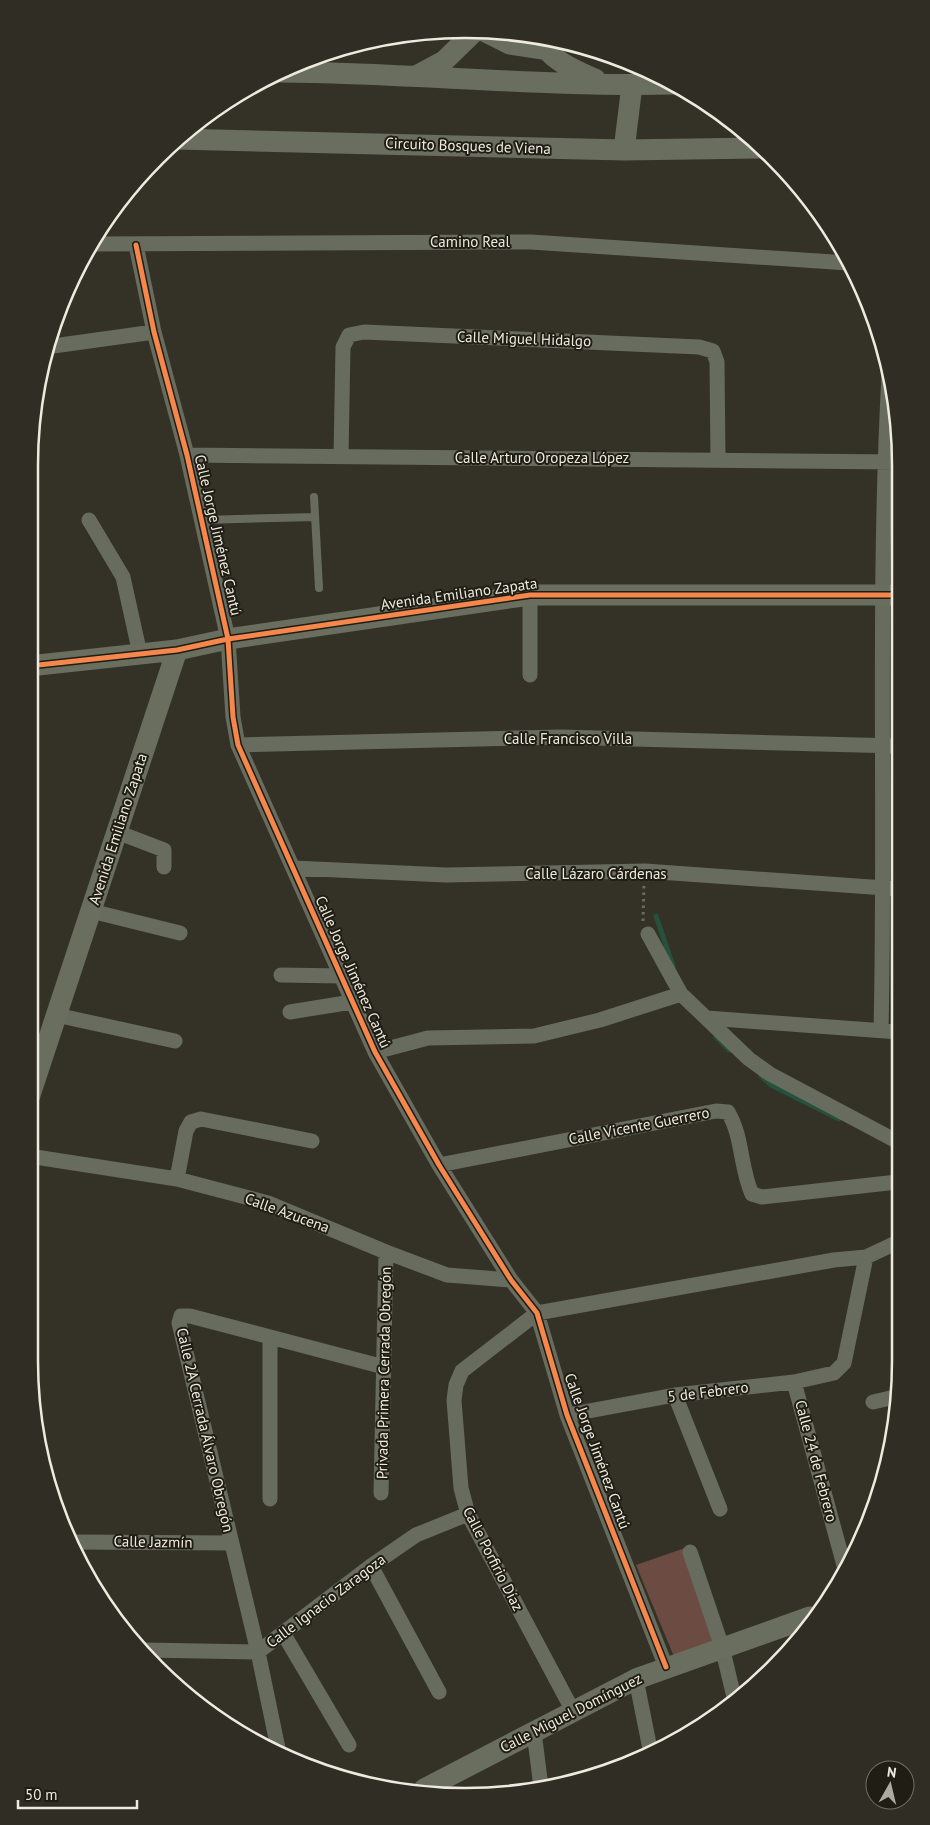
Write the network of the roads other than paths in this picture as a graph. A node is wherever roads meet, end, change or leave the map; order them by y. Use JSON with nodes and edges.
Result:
{"nodes":[{"id":1,"x":468,"y":38,"type":"edge"},
{"id":2,"x":499,"y":39,"type":"edge"},
{"id":3,"x":533,"y":43,"type":"edge"},
{"id":4,"x":542,"y":45,"type":"edge"},
{"id":5,"x":296,"y":72,"type":"edge"},
{"id":6,"x":418,"y":75,"type":"junction"},
{"id":7,"x":659,"y":84,"type":"edge"},
{"id":8,"x":609,"y":85,"type":"junction"},
{"id":9,"x":632,"y":85,"type":"junction"},
{"id":10,"x":189,"y":139,"type":"edge"},
{"id":11,"x":751,"y":148,"type":"edge"},
{"id":12,"x":624,"y":150,"type":"junction"},
{"id":13,"x":99,"y":244,"type":"edge"},
{"id":14,"x":136,"y":245,"type":"junction"},
{"id":15,"x":841,"y":263,"type":"edge"},
{"id":16,"x":154,"y":332,"type":"junction"},
{"id":17,"x":55,"y":346,"type":"edge"},
{"id":18,"x":890,"y":418,"type":"edge"},
{"id":19,"x":187,"y":455,"type":"junction"},
{"id":20,"x":341,"y":457,"type":"junction"},
{"id":21,"x":718,"y":458,"type":"junction"},
{"id":22,"x":891,"y":462,"type":"edge"},
{"id":23,"x":314,"y":497,"type":"dead end"},
{"id":24,"x":315,"y":518,"type":"junction"},
{"id":25,"x":89,"y":520,"type":"dead end"},
{"id":26,"x":202,"y":520,"type":"junction"},
{"id":27,"x":319,"y":588,"type":"dead end"},
{"id":28,"x":890,"y":594,"type":"edge"},
{"id":29,"x":530,"y":595,"type":"junction"},
{"id":30,"x":228,"y":639,"type":"junction"},
{"id":31,"x":177,"y":650,"type":"junction"},
{"id":32,"x":140,"y":654,"type":"junction"},
{"id":33,"x":38,"y":665,"type":"edge"},
{"id":34,"x":530,"y":676,"type":"dead end"},
{"id":35,"x":238,"y":746,"type":"junction"},
{"id":36,"x":882,"y":746,"type":"junction"},
{"id":37,"x":892,"y":746,"type":"edge"},
{"id":38,"x":117,"y":832,"type":"junction"},
{"id":39,"x":164,"y":867,"type":"dead end"},
{"id":40,"x":293,"y":868,"type":"junction"},
{"id":41,"x":892,"y":889,"type":"edge"},
{"id":42,"x":91,"y":911,"type":"junction"},
{"id":43,"x":180,"y":933,"type":"dead end"},
{"id":44,"x":648,"y":934,"type":"road end"},
{"id":45,"x":281,"y":975,"type":"dead end"},
{"id":46,"x":341,"y":976,"type":"junction"},
{"id":47,"x":679,"y":995,"type":"junction"},
{"id":48,"x":352,"y":1002,"type":"junction"},
{"id":49,"x":290,"y":1012,"type":"dead end"},
{"id":50,"x":56,"y":1015,"type":"junction"},
{"id":51,"x":707,"y":1018,"type":"junction"},
{"id":52,"x":881,"y":1030,"type":"junction"},
{"id":53,"x":892,"y":1031,"type":"edge"},
{"id":54,"x":175,"y":1041,"type":"dead end"},
{"id":55,"x":374,"y":1052,"type":"junction"},
{"id":56,"x":38,"y":1060,"type":"edge"},
{"id":57,"x":892,"y":1139,"type":"edge"},
{"id":58,"x":312,"y":1141,"type":"dead end"},
{"id":59,"x":38,"y":1157,"type":"edge"},
{"id":60,"x":440,"y":1166,"type":"junction"},
{"id":61,"x":177,"y":1179,"type":"junction"},
{"id":62,"x":892,"y":1183,"type":"edge"},
{"id":63,"x":892,"y":1245,"type":"edge"},
{"id":64,"x":386,"y":1252,"type":"junction"},
{"id":65,"x":866,"y":1257,"type":"junction"},
{"id":66,"x":511,"y":1280,"type":"junction"},
{"id":67,"x":537,"y":1313,"type":"junction"},
{"id":68,"x":270,"y":1338,"type":"junction"},
{"id":69,"x":384,"y":1367,"type":"junction"},
{"id":70,"x":794,"y":1382,"type":"junction"},
{"id":71,"x":675,"y":1395,"type":"junction"},
{"id":72,"x":891,"y":1398,"type":"edge"},
{"id":73,"x":873,"y":1402,"type":"dead end"},
{"id":74,"x":567,"y":1415,"type":"junction"},
{"id":75,"x":381,"y":1493,"type":"dead end"},
{"id":76,"x":270,"y":1499,"type":"dead end"},
{"id":77,"x":720,"y":1509,"type":"dead end"},
{"id":78,"x":468,"y":1514,"type":"junction"},
{"id":79,"x":79,"y":1542,"type":"edge"},
{"id":80,"x":231,"y":1543,"type":"junction"},
{"id":81,"x":690,"y":1552,"type":"dead end"},
{"id":82,"x":842,"y":1560,"type":"edge"},
{"id":83,"x":371,"y":1566,"type":"junction"},
{"id":84,"x":805,"y":1619,"type":"edge"},
{"id":85,"x":283,"y":1633,"type":"junction"},
{"id":86,"x":722,"y":1647,"type":"junction"},
{"id":87,"x":152,"y":1650,"type":"edge"},
{"id":88,"x":258,"y":1652,"type":"junction"},
{"id":89,"x":666,"y":1667,"type":"junction"},
{"id":90,"x":636,"y":1678,"type":"junction"},
{"id":91,"x":440,"y":1692,"type":"dead end"},
{"id":92,"x":733,"y":1693,"type":"edge"},
{"id":93,"x":573,"y":1711,"type":"junction"},
{"id":94,"x":534,"y":1732,"type":"junction"},
{"id":95,"x":277,"y":1743,"type":"edge"},
{"id":96,"x":349,"y":1745,"type":"dead end"},
{"id":97,"x":649,"y":1745,"type":"edge"},
{"id":98,"x":540,"y":1780,"type":"edge"},
{"id":99,"x":429,"y":1786,"type":"edge"}],
"edges":[{"from":1,"to":6,"type":"street"},
{"from":2,"to":3,"type":"street"},
{"from":4,"to":8,"type":"street"},
{"from":5,"to":6,"type":"street"},
{"from":6,"to":8,"type":"street"},
{"from":7,"to":9,"type":"street"},
{"from":8,"to":9,"type":"street"},
{"from":9,"to":12,"type":"street"},
{"from":10,"to":12,"type":"street","name":"Circuito Bosques de Viena"},
{"from":11,"to":12,"type":"street","name":"Circuito Bosques de Viena"},
{"from":13,"to":14,"type":"street","name":"Camino Real"},
{"from":14,"to":15,"type":"street","name":"Camino Real"},
{"from":14,"to":16,"type":"street","name":"Calle Jorge Jiménez Cantú"},
{"from":16,"to":17,"type":"street"},
{"from":16,"to":19,"type":"street","name":"Calle Jorge Jiménez Cantú"},
{"from":18,"to":22,"type":"street"},
{"from":19,"to":20,"type":"street","name":"Calle Arturo Oropeza López"},
{"from":19,"to":26,"type":"street","name":"Calle Jorge Jiménez Cantú"},
{"from":20,"to":21,"type":"street","name":"Calle Arturo Oropeza López"},
{"from":20,"to":21,"type":"street","name":"Calle Miguel Hidalgo"},
{"from":21,"to":22,"type":"street","name":"Calle Arturo Oropeza López"},
{"from":22,"to":28,"type":"street"},
{"from":23,"to":24,"type":"lane"},
{"from":24,"to":26,"type":"lane"},
{"from":24,"to":27,"type":"lane"},
{"from":25,"to":32,"type":"street"},
{"from":26,"to":30,"type":"street","name":"Calle Jorge Jiménez Cantú"},
{"from":28,"to":29,"type":"street","name":"Avenida Emiliano Zapata"},
{"from":28,"to":36,"type":"street"},
{"from":29,"to":30,"type":"street","name":"Avenida Emiliano Zapata"},
{"from":29,"to":34,"type":"street"},
{"from":30,"to":31,"type":"street","name":"Avenida Emiliano Zapata"},
{"from":30,"to":35,"type":"street","name":"Calle Jorge Jiménez Cantú"},
{"from":31,"to":32,"type":"street"},
{"from":31,"to":38,"type":"street","name":"Avenida Emiliano Zapata"},
{"from":32,"to":33,"type":"street"},
{"from":35,"to":36,"type":"street","name":"Calle Francisco Villa"},
{"from":35,"to":40,"type":"street","name":"Calle Jorge Jiménez Cantú"},
{"from":36,"to":37,"type":"street","name":"Calle Francisco Villa"},
{"from":36,"to":41,"type":"street"},
{"from":38,"to":39,"type":"street"},
{"from":38,"to":42,"type":"street","name":"Avenida Emiliano Zapata"},
{"from":40,"to":41,"type":"street","name":"Calle Lázaro Cárdenas"},
{"from":40,"to":46,"type":"street","name":"Calle Jorge Jiménez Cantú"},
{"from":41,"to":52,"type":"street"},
{"from":42,"to":43,"type":"street"},
{"from":42,"to":50,"type":"street","name":"Avenida Emiliano Zapata"},
{"from":44,"to":47,"type":"street"},
{"from":45,"to":46,"type":"street"},
{"from":46,"to":48,"type":"street","name":"Calle Jorge Jiménez Cantú"},
{"from":47,"to":51,"type":"street"},
{"from":47,"to":55,"type":"street"},
{"from":48,"to":49,"type":"street"},
{"from":48,"to":55,"type":"street","name":"Calle Jorge Jiménez Cantú"},
{"from":50,"to":54,"type":"street"},
{"from":50,"to":56,"type":"street","name":"Avenida Emiliano Zapata"},
{"from":51,"to":52,"type":"street"},
{"from":51,"to":57,"type":"street"},
{"from":52,"to":53,"type":"street"},
{"from":55,"to":60,"type":"street","name":"Calle Jorge Jiménez Cantú"},
{"from":58,"to":61,"type":"street"},
{"from":59,"to":61,"type":"street","name":"Calle Azucena"},
{"from":60,"to":62,"type":"street","name":"Calle Vicente Guerrero"},
{"from":60,"to":66,"type":"street","name":"Calle Jorge Jiménez Cantú"},
{"from":61,"to":64,"type":"street","name":"Calle Azucena"},
{"from":63,"to":65,"type":"street"},
{"from":64,"to":66,"type":"street","name":"Calle Azucena"},
{"from":64,"to":69,"type":"street","name":"Privada Primera Cerrada Obregón"},
{"from":65,"to":67,"type":"street"},
{"from":65,"to":70,"type":"street","name":"5 de Febrero"},
{"from":66,"to":67,"type":"street","name":"Calle Jorge Jiménez Cantú"},
{"from":67,"to":74,"type":"street","name":"Calle Jorge Jiménez Cantú"},
{"from":67,"to":78,"type":"street","name":"Calle Porfirio Díaz"},
{"from":68,"to":69,"type":"street","name":"Calle 2A Cerrada Álvaro Obregón"},
{"from":68,"to":76,"type":"street"},
{"from":68,"to":80,"type":"street","name":"Calle 2A Cerrada Álvaro Obregón"},
{"from":69,"to":75,"type":"street","name":"Privada Primera Cerrada Obregón"},
{"from":70,"to":71,"type":"street","name":"5 de Febrero"},
{"from":70,"to":82,"type":"street","name":"Calle 24 de Febrero"},
{"from":71,"to":74,"type":"street","name":"5 de Febrero"},
{"from":71,"to":77,"type":"street"},
{"from":72,"to":73,"type":"street"},
{"from":74,"to":89,"type":"street","name":"Calle Jorge Jiménez Cantú"},
{"from":78,"to":83,"type":"street","name":"Calle Ignacio Zaragoza"},
{"from":78,"to":93,"type":"street","name":"Calle Porfirio Díaz"},
{"from":79,"to":80,"type":"street","name":"Calle Jazmín"},
{"from":80,"to":88,"type":"street"},
{"from":81,"to":86,"type":"street"},
{"from":83,"to":85,"type":"street","name":"Calle Ignacio Zaragoza"},
{"from":83,"to":91,"type":"street"},
{"from":84,"to":86,"type":"street","name":"Calle Miguel Domínguez"},
{"from":85,"to":88,"type":"street","name":"Calle Ignacio Zaragoza"},
{"from":85,"to":96,"type":"street"},
{"from":86,"to":89,"type":"street","name":"Calle Miguel Domínguez"},
{"from":86,"to":92,"type":"street"},
{"from":87,"to":88,"type":"street","name":"Calle Ignacio Zaragoza"},
{"from":88,"to":95,"type":"street"},
{"from":89,"to":90,"type":"street","name":"Calle Miguel Domínguez"},
{"from":90,"to":93,"type":"street","name":"Calle Miguel Domínguez"},
{"from":90,"to":97,"type":"street"},
{"from":93,"to":94,"type":"street","name":"Calle Miguel Domínguez"},
{"from":94,"to":98,"type":"street"},
{"from":94,"to":99,"type":"street","name":"Calle Miguel Domínguez"}]}
